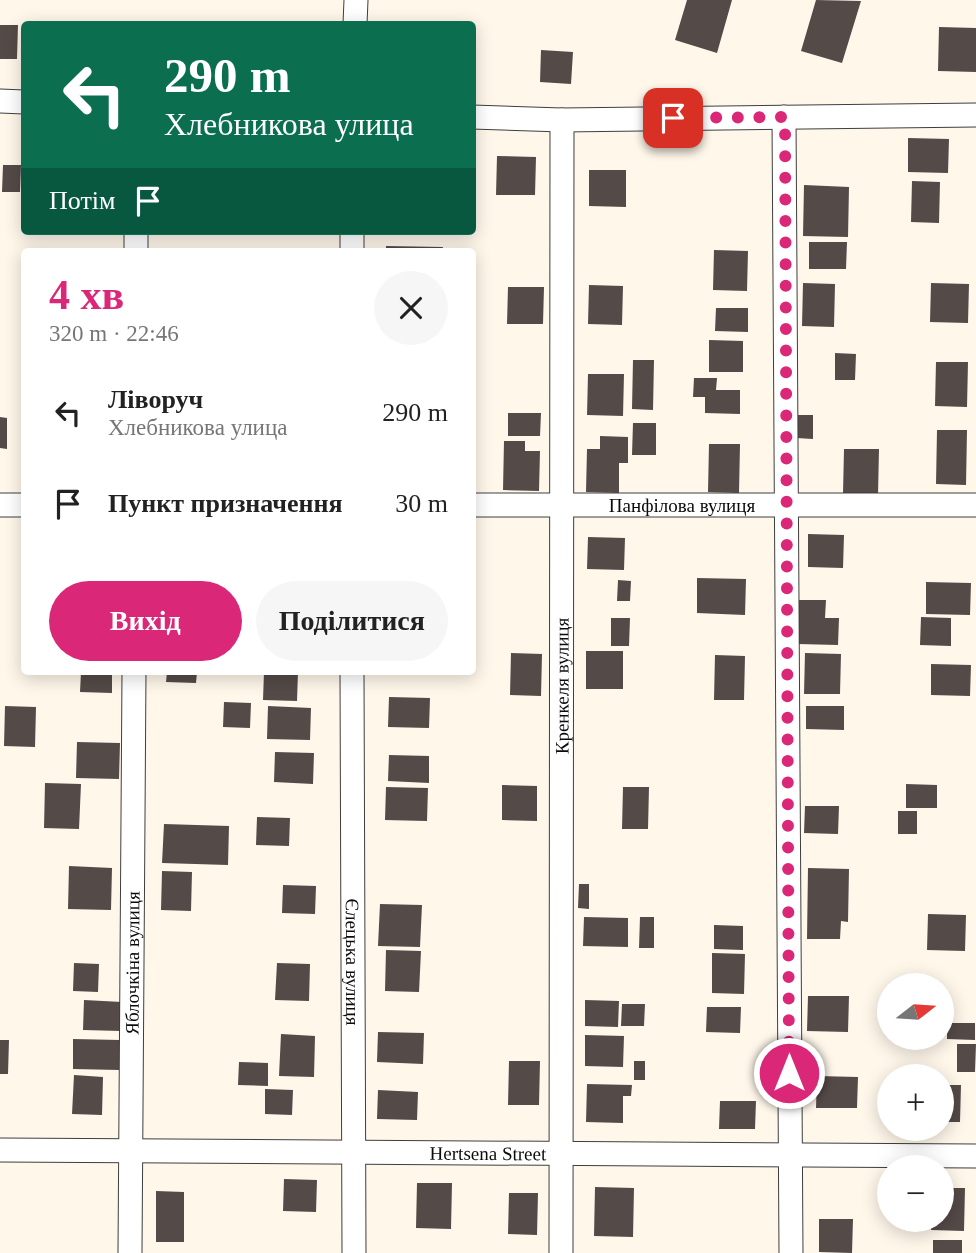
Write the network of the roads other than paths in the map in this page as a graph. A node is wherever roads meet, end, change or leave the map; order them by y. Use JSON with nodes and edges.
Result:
{"nodes":[{"id":1,"x":356,"y":0,"type":"edge"},
{"id":2,"x":355,"y":21,"type":"edge"},
{"id":3,"x":0,"y":101,"type":"edge"},
{"id":4,"x":21,"y":102,"type":"edge"},
{"id":5,"x":976,"y":115,"type":"edge"},
{"id":6,"x":476,"y":117,"type":"edge"},
{"id":7,"x":785,"y":117,"type":"junction"},
{"id":8,"x":562,"y":120,"type":"junction"},
{"id":9,"x":0,"y":505,"type":"edge"},
{"id":10,"x":21,"y":505,"type":"edge"},
{"id":11,"x":476,"y":505,"type":"edge"},
{"id":12,"x":560,"y":505,"type":"junction"},
{"id":13,"x":786,"y":505,"type":"junction"},
{"id":14,"x":976,"y":505,"type":"edge"},
{"id":15,"x":134,"y":675,"type":"edge"},
{"id":16,"x":352,"y":675,"type":"edge"},
{"id":17,"x":0,"y":1150,"type":"edge"},
{"id":18,"x":131,"y":1151,"type":"junction"},
{"id":19,"x":353,"y":1152,"type":"junction"},
{"id":20,"x":561,"y":1154,"type":"junction"},
{"id":21,"x":790,"y":1155,"type":"junction"},
{"id":22,"x":976,"y":1156,"type":"edge"},
{"id":23,"x":130,"y":1253,"type":"edge"},
{"id":24,"x":354,"y":1253,"type":"edge"},
{"id":25,"x":562,"y":1253,"type":"edge"},
{"id":26,"x":790,"y":1253,"type":"edge"}],
"edges":[{"from":1,"to":2,"type":"street"},
{"from":3,"to":4,"type":"street"},
{"from":5,"to":7,"type":"street"},
{"from":6,"to":8,"type":"street"},
{"from":7,"to":8,"type":"street"},
{"from":7,"to":13,"type":"street"},
{"from":8,"to":12,"type":"street","name":"Кренкеля вулиця"},
{"from":9,"to":10,"type":"street"},
{"from":11,"to":12,"type":"street","name":"Панфілова вулиця"},
{"from":12,"to":13,"type":"street","name":"Панфілова вулиця"},
{"from":12,"to":20,"type":"street","name":"Кренкеля вулиця"},
{"from":13,"to":14,"type":"street","name":"Панфілова вулиця"},
{"from":13,"to":21,"type":"street"},
{"from":15,"to":18,"type":"street","name":"Яблочкіна вулиця"},
{"from":16,"to":19,"type":"street","name":"Єлецька вулиця"},
{"from":17,"to":18,"type":"street","name":"Hertsena Street"},
{"from":18,"to":19,"type":"street","name":"Hertsena Street"},
{"from":18,"to":23,"type":"street","name":"Яблочкіна вулиця"},
{"from":19,"to":20,"type":"street","name":"Hertsena Street"},
{"from":19,"to":24,"type":"street","name":"Єлецька вулиця"},
{"from":20,"to":21,"type":"street","name":"Hertsena Street"},
{"from":20,"to":25,"type":"street","name":"Кренкеля вулиця"},
{"from":21,"to":22,"type":"street","name":"Hertsena Street"},
{"from":21,"to":26,"type":"street"}]}
